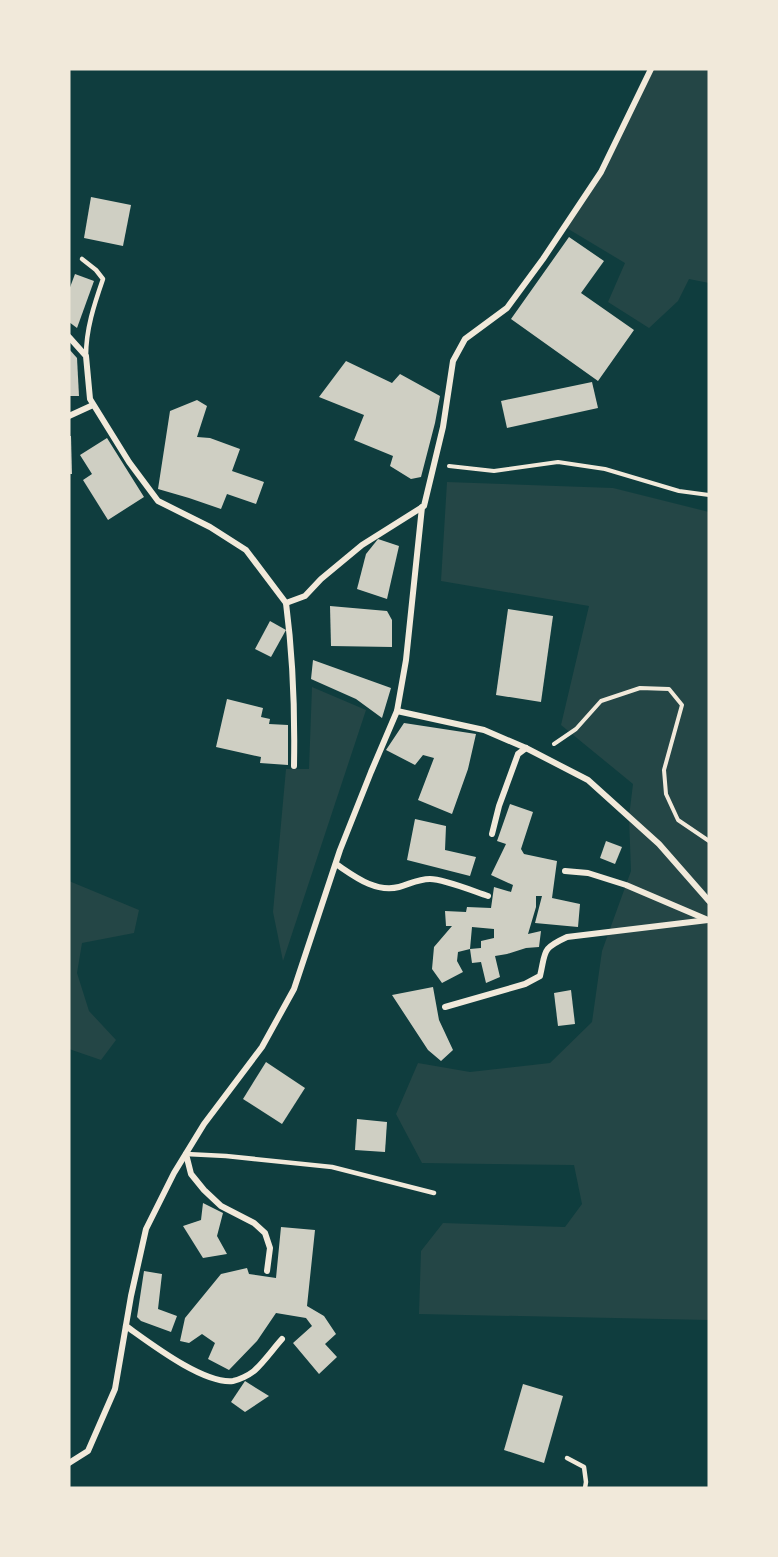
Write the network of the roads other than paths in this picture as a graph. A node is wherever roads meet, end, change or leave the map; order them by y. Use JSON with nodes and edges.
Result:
{"nodes":[{"id":1,"x":651,"y":69,"type":"edge"},
{"id":2,"x":82,"y":260,"type":"dead end"},
{"id":3,"x":69,"y":337,"type":"edge"},
{"id":4,"x":86,"y":356,"type":"junction"},
{"id":5,"x":93,"y":405,"type":"junction"},
{"id":6,"x":69,"y":416,"type":"edge"},
{"id":7,"x":423,"y":507,"type":"junction"},
{"id":8,"x":286,"y":603,"type":"junction"},
{"id":9,"x":397,"y":711,"type":"junction"},
{"id":10,"x":526,"y":748,"type":"junction"},
{"id":11,"x":294,"y":766,"type":"dead end"},
{"id":12,"x":492,"y":834,"type":"dead end"},
{"id":13,"x":336,"y":864,"type":"junction"},
{"id":14,"x":565,"y":871,"type":"dead end"},
{"id":15,"x":488,"y":896,"type":"dead end"},
{"id":16,"x":709,"y":901,"type":"edge"},
{"id":17,"x":709,"y":920,"type":"edge"},
{"id":18,"x":445,"y":1007,"type":"dead end"},
{"id":19,"x":186,"y":1154,"type":"junction"},
{"id":20,"x":434,"y":1193,"type":"dead end"},
{"id":21,"x":267,"y":1271,"type":"dead end"},
{"id":22,"x":126,"y":1326,"type":"junction"},
{"id":23,"x":282,"y":1339,"type":"dead end"},
{"id":24,"x":567,"y":1458,"type":"dead end"},
{"id":25,"x":69,"y":1463,"type":"edge"},
{"id":26,"x":585,"y":1488,"type":"edge"}],
"edges":[{"from":1,"to":7,"type":"street"},
{"from":2,"to":4,"type":"lane"},
{"from":3,"to":4,"type":"street"},
{"from":4,"to":5,"type":"street"},
{"from":5,"to":6,"type":"street"},
{"from":5,"to":8,"type":"street"},
{"from":7,"to":8,"type":"street"},
{"from":7,"to":9,"type":"street"},
{"from":8,"to":11,"type":"street"},
{"from":9,"to":10,"type":"street"},
{"from":9,"to":13,"type":"street"},
{"from":10,"to":12,"type":"street"},
{"from":10,"to":16,"type":"street"},
{"from":13,"to":15,"type":"street"},
{"from":13,"to":19,"type":"street"},
{"from":14,"to":17,"type":"street"},
{"from":17,"to":18,"type":"street"},
{"from":19,"to":20,"type":"lane"},
{"from":19,"to":21,"type":"street"},
{"from":19,"to":22,"type":"street"},
{"from":22,"to":23,"type":"street"},
{"from":22,"to":25,"type":"street"},
{"from":24,"to":26,"type":"lane"}]}
